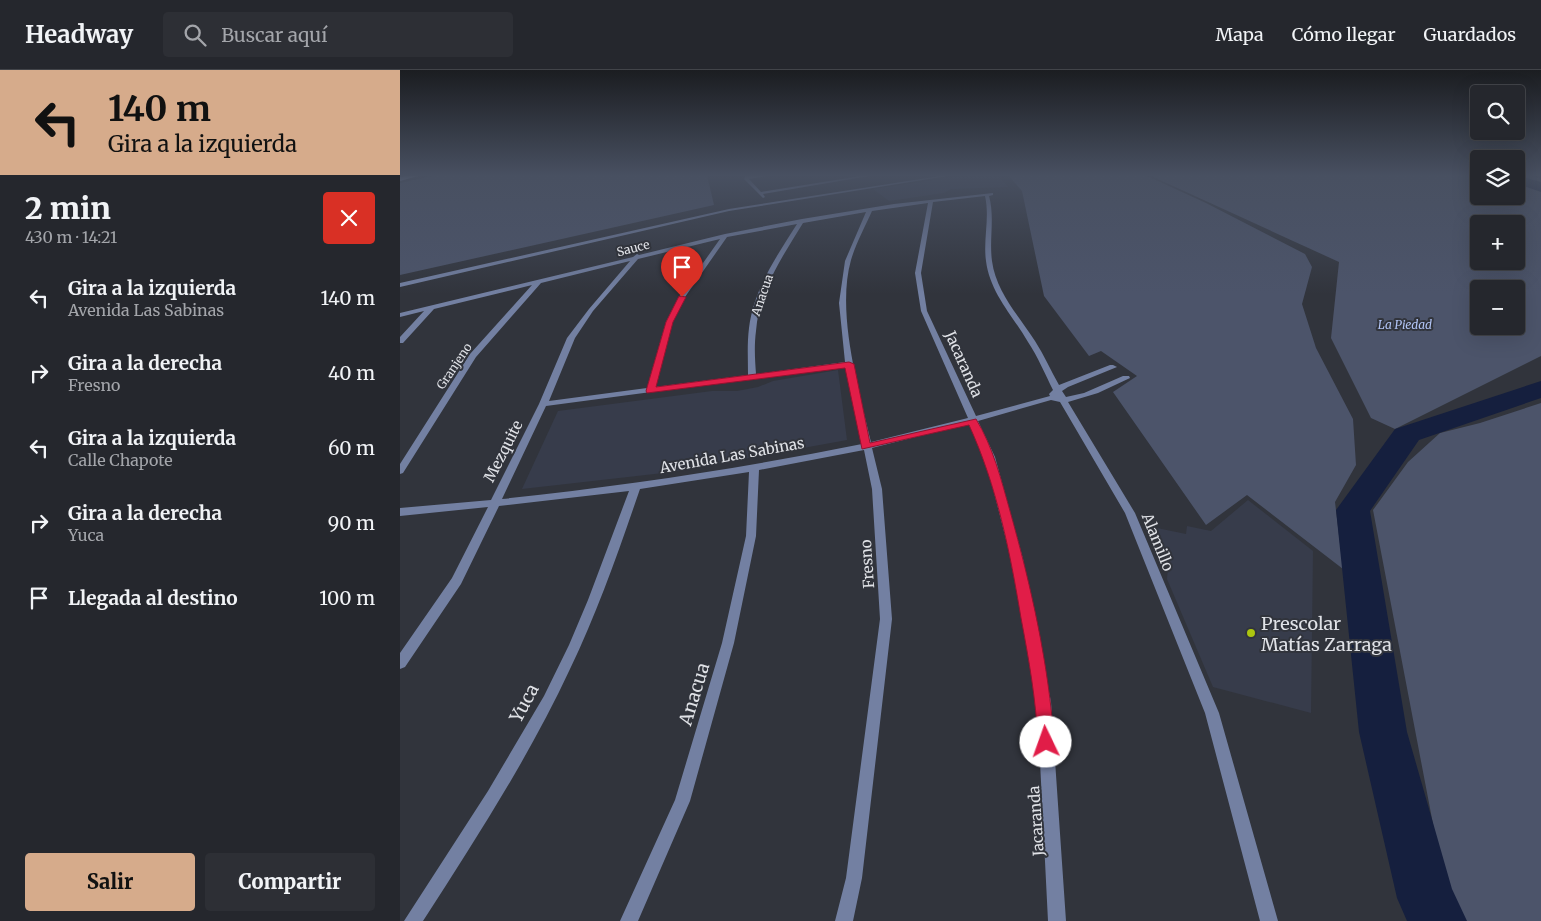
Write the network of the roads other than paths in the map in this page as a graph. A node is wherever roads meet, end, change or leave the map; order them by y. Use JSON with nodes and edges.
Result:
{"nodes":[{"id":1,"x":713,"y":215,"type":"edge"},
{"id":2,"x":841,"y":215,"type":"edge"},
{"id":3,"x":868,"y":215,"type":"edge"},
{"id":4,"x":929,"y":215,"type":"edge"},
{"id":5,"x":990,"y":215,"type":"edge"},
{"id":6,"x":802,"y":221,"type":"junction"},
{"id":7,"x":725,"y":236,"type":"junction"},
{"id":8,"x":637,"y":256,"type":"junction"},
{"id":9,"x":538,"y":282,"type":"junction"},
{"id":10,"x":400,"y":285,"type":"edge"},
{"id":11,"x":432,"y":308,"type":"junction"},
{"id":12,"x":400,"y":315,"type":"edge"},
{"id":13,"x":400,"y":341,"type":"edge"},
{"id":14,"x":849,"y":364,"type":"junction"},
{"id":15,"x":1113,"y":367,"type":"dead end"},
{"id":16,"x":752,"y":378,"type":"junction"},
{"id":17,"x":1126,"y":378,"type":"dead end"},
{"id":18,"x":650,"y":391,"type":"junction"},
{"id":19,"x":1056,"y":396,"type":"junction"},
{"id":20,"x":544,"y":404,"type":"junction"},
{"id":21,"x":973,"y":421,"type":"junction"},
{"id":22,"x":866,"y":447,"type":"junction"},
{"id":23,"x":754,"y":468,"type":"junction"},
{"id":24,"x":400,"y":471,"type":"edge"},
{"id":25,"x":636,"y":486,"type":"junction"},
{"id":26,"x":493,"y":504,"type":"junction"},
{"id":27,"x":400,"y":512,"type":"edge"},
{"id":28,"x":400,"y":663,"type":"edge"},
{"id":29,"x":413,"y":921,"type":"edge"},
{"id":30,"x":629,"y":921,"type":"edge"},
{"id":31,"x":844,"y":921,"type":"edge"},
{"id":32,"x":1057,"y":921,"type":"edge"},
{"id":33,"x":1269,"y":921,"type":"edge"}],
"edges":[{"from":1,"to":10,"type":"street"},
{"from":2,"to":6,"type":"street","name":"Sauce"},
{"from":3,"to":14,"type":"street","name":"Fresno"},
{"from":4,"to":21,"type":"street","name":"Jacaranda"},
{"from":5,"to":19,"type":"street","name":"Alamillo"},
{"from":6,"to":7,"type":"street","name":"Sauce"},
{"from":6,"to":16,"type":"street","name":"Anacua"},
{"from":7,"to":8,"type":"street","name":"Sauce"},
{"from":7,"to":18,"type":"street"},
{"from":8,"to":9,"type":"street","name":"Sauce"},
{"from":8,"to":20,"type":"street","name":"Mezquite"},
{"from":9,"to":11,"type":"street","name":"Sauce"},
{"from":9,"to":24,"type":"street","name":"Granjeno"},
{"from":11,"to":12,"type":"street","name":"Sauce"},
{"from":11,"to":13,"type":"street"},
{"from":14,"to":16,"type":"street"},
{"from":14,"to":22,"type":"street","name":"Fresno"},
{"from":15,"to":19,"type":"street"},
{"from":16,"to":18,"type":"street"},
{"from":17,"to":19,"type":"street"},
{"from":18,"to":20,"type":"street"},
{"from":19,"to":21,"type":"street","name":"Avenida Las Sabinas"},
{"from":19,"to":33,"type":"street","name":"Alamillo"},
{"from":20,"to":26,"type":"street","name":"Mezquite"},
{"from":21,"to":22,"type":"street","name":"Avenida Las Sabinas"},
{"from":21,"to":32,"type":"street","name":"Jacaranda"},
{"from":22,"to":23,"type":"street","name":"Avenida Las Sabinas"},
{"from":22,"to":31,"type":"street","name":"Fresno"},
{"from":23,"to":25,"type":"street","name":"Avenida Las Sabinas"},
{"from":23,"to":30,"type":"street","name":"Anacua"},
{"from":25,"to":26,"type":"street","name":"Avenida Las Sabinas"},
{"from":25,"to":29,"type":"street","name":"Yuca"},
{"from":26,"to":27,"type":"street","name":"Avenida Las Sabinas"},
{"from":26,"to":28,"type":"street","name":"Mezquite"}]}
